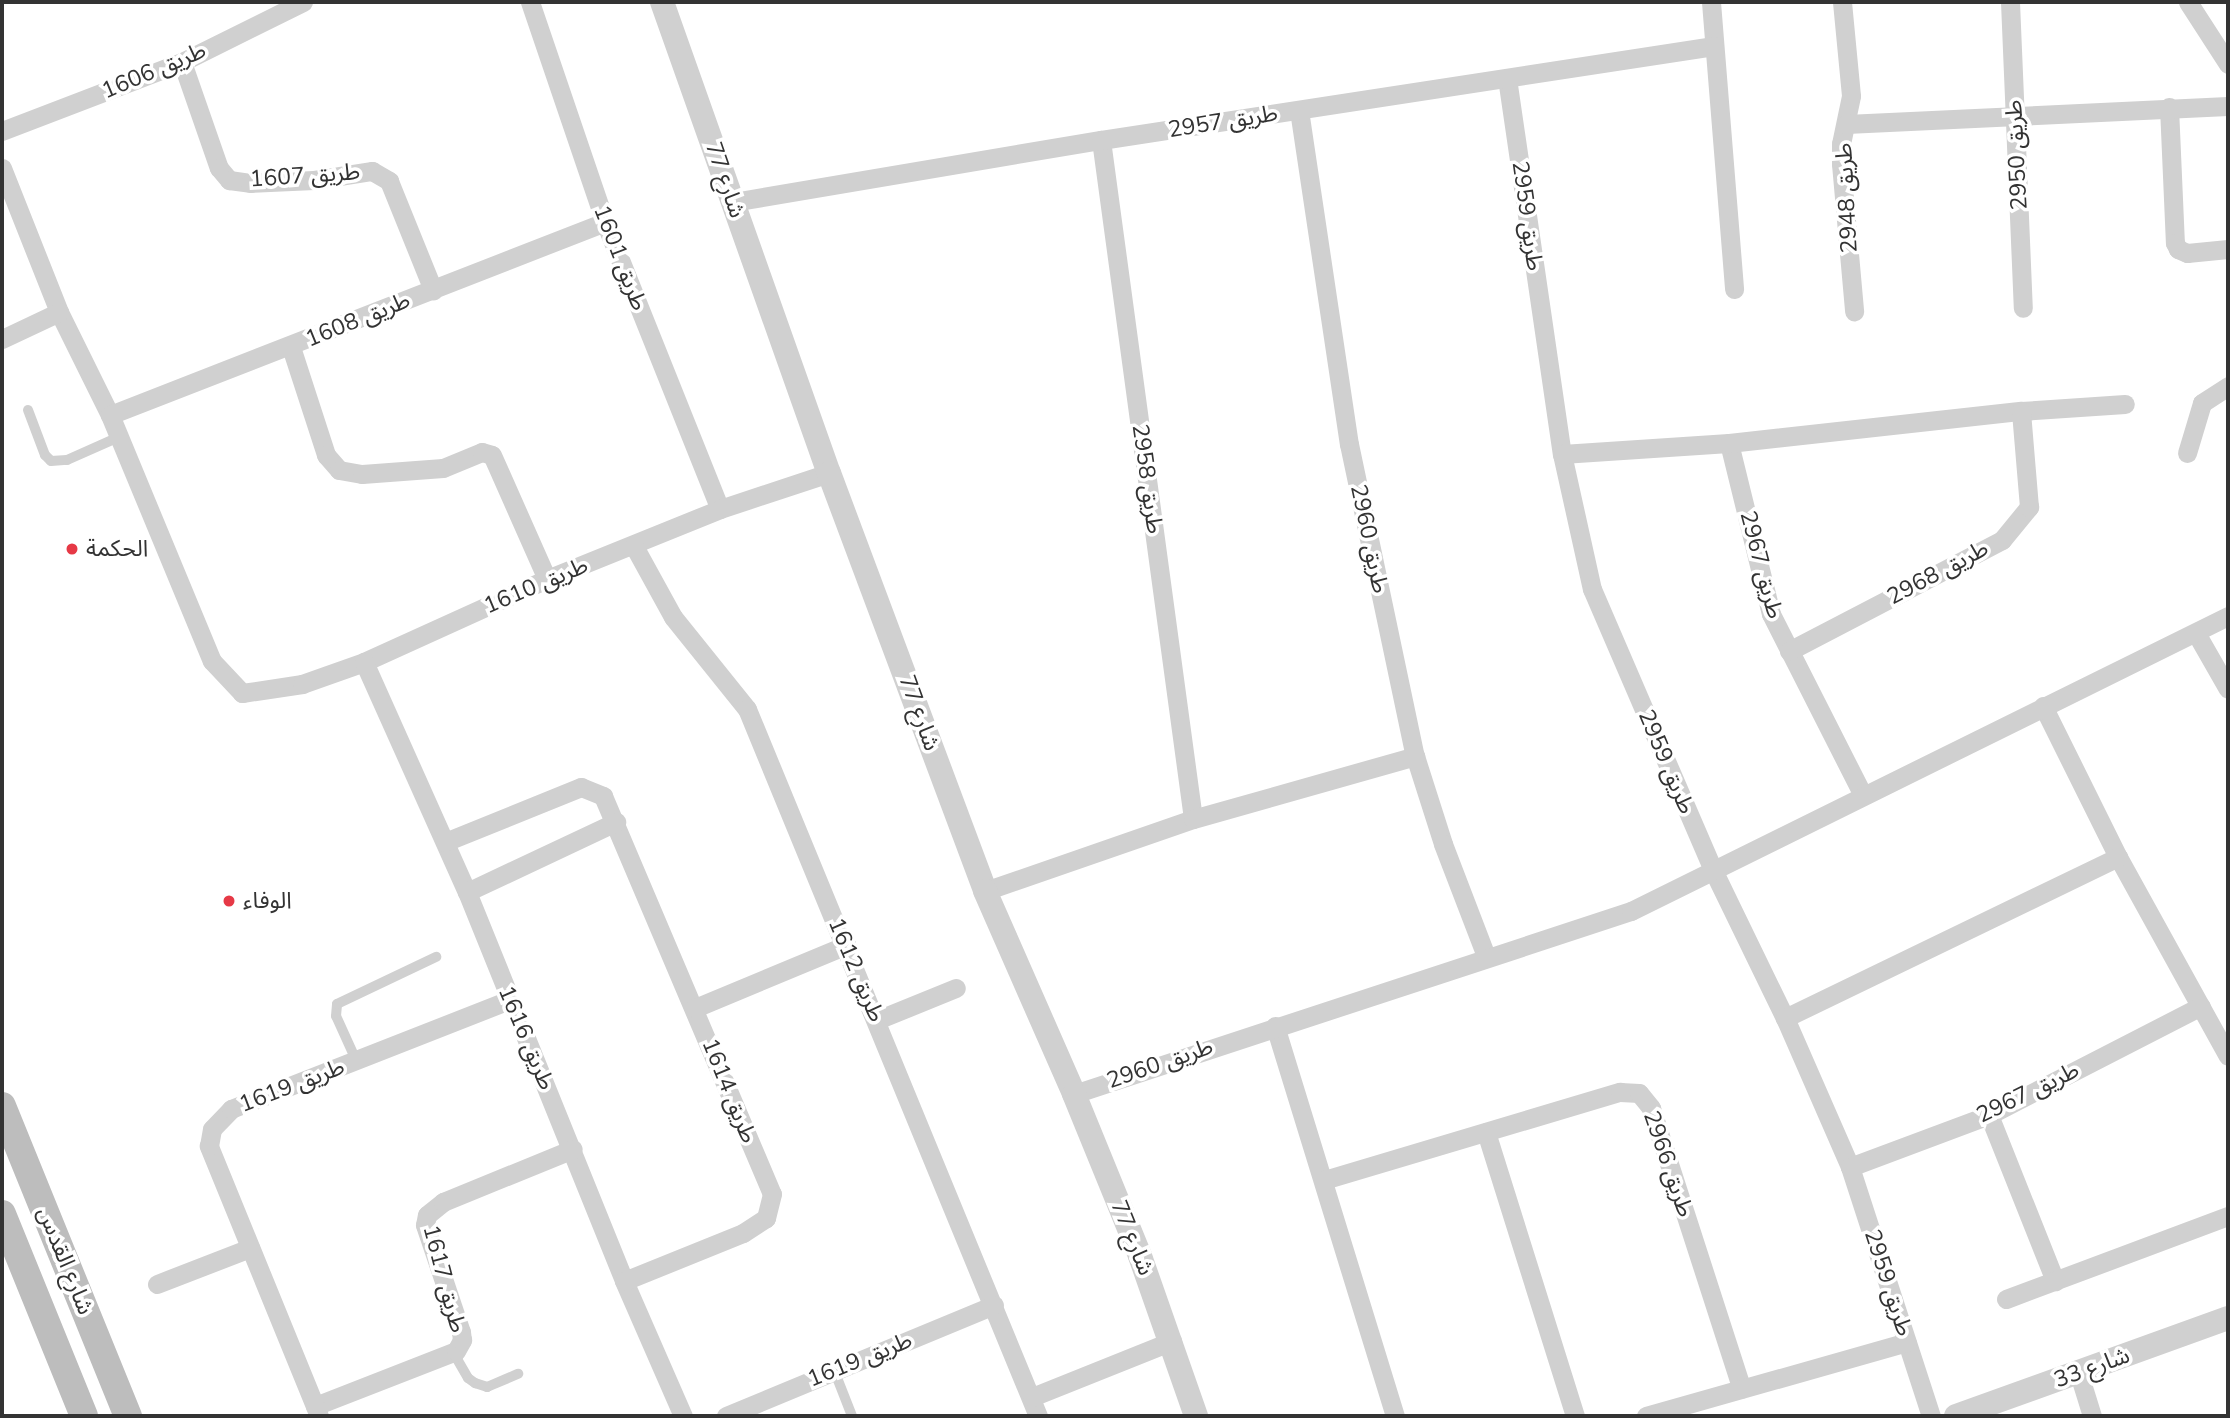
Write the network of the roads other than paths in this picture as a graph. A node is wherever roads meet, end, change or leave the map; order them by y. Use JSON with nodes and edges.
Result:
{"nodes":[{"id":1,"x":303,"y":2,"type":"edge"},
{"id":2,"x":530,"y":2,"type":"edge"},
{"id":3,"x":662,"y":2,"type":"edge"},
{"id":4,"x":1711,"y":2,"type":"edge"},
{"id":5,"x":1842,"y":2,"type":"edge"},
{"id":6,"x":2010,"y":2,"type":"edge"},
{"id":7,"x":2188,"y":2,"type":"edge"},
{"id":8,"x":1714,"y":46,"type":"junction"},
{"id":9,"x":182,"y":62,"type":"junction"},
{"id":10,"x":2228,"y":64,"type":"edge"},
{"id":11,"x":1507,"y":78,"type":"junction"},
{"id":12,"x":2228,"y":106,"type":"edge"},
{"id":13,"x":2169,"y":107,"type":"junction"},
{"id":14,"x":1299,"y":110,"type":"junction"},
{"id":15,"x":2015,"y":115,"type":"junction"},
{"id":16,"x":1846,"y":124,"type":"junction"},
{"id":17,"x":2,"y":131,"type":"edge"},
{"id":18,"x":1101,"y":140,"type":"junction"},
{"id":19,"x":2,"y":168,"type":"edge"},
{"id":20,"x":733,"y":202,"type":"junction"},
{"id":21,"x":604,"y":222,"type":"junction"},
{"id":22,"x":2228,"y":249,"type":"edge"},
{"id":23,"x":1734,"y":289,"type":"dead end"},
{"id":24,"x":433,"y":290,"type":"junction"},
{"id":25,"x":2024,"y":308,"type":"dead end"},
{"id":26,"x":1854,"y":311,"type":"dead end"},
{"id":27,"x":59,"y":312,"type":"junction"},
{"id":28,"x":2,"y":339,"type":"edge"},
{"id":29,"x":291,"y":347,"type":"junction"},
{"id":30,"x":2228,"y":386,"type":"edge"},
{"id":31,"x":2125,"y":404,"type":"dead end"},
{"id":32,"x":28,"y":410,"type":"dead end"},
{"id":33,"x":2021,"y":411,"type":"junction"},
{"id":34,"x":110,"y":415,"type":"junction"},
{"id":35,"x":119,"y":437,"type":"junction"},
{"id":36,"x":1729,"y":443,"type":"junction"},
{"id":37,"x":2186,"y":453,"type":"dead end"},
{"id":38,"x":1562,"y":454,"type":"junction"},
{"id":39,"x":829,"y":473,"type":"junction"},
{"id":40,"x":720,"y":509,"type":"junction"},
{"id":41,"x":634,"y":546,"type":"junction"},
{"id":42,"x":547,"y":579,"type":"junction"},
{"id":43,"x":2228,"y":616,"type":"edge"},
{"id":44,"x":2196,"y":633,"type":"junction"},
{"id":45,"x":1789,"y":651,"type":"junction"},
{"id":46,"x":365,"y":662,"type":"junction"},
{"id":47,"x":2228,"y":689,"type":"edge"},
{"id":48,"x":2043,"y":706,"type":"junction"},
{"id":49,"x":1415,"y":756,"type":"junction"},
{"id":50,"x":1863,"y":795,"type":"junction"},
{"id":51,"x":1193,"y":819,"type":"junction"},
{"id":52,"x":616,"y":822,"type":"junction"},
{"id":53,"x":445,"y":842,"type":"junction"},
{"id":54,"x":2118,"y":857,"type":"junction"},
{"id":55,"x":1714,"y":872,"type":"junction"},
{"id":56,"x":985,"y":891,"type":"junction"},
{"id":57,"x":467,"y":892,"type":"junction"},
{"id":58,"x":846,"y":945,"type":"junction"},
{"id":59,"x":436,"y":957,"type":"dead end"},
{"id":60,"x":1486,"y":957,"type":"junction"},
{"id":61,"x":956,"y":989,"type":"dead end"},
{"id":62,"x":509,"y":1000,"type":"junction"},
{"id":63,"x":2201,"y":1006,"type":"junction"},
{"id":64,"x":695,"y":1008,"type":"junction"},
{"id":65,"x":1785,"y":1018,"type":"junction"},
{"id":66,"x":877,"y":1020,"type":"junction"},
{"id":67,"x":1275,"y":1026,"type":"junction"},
{"id":68,"x":2228,"y":1056,"type":"edge"},
{"id":69,"x":356,"y":1061,"type":"junction"},
{"id":70,"x":1074,"y":1094,"type":"junction"},
{"id":71,"x":2,"y":1106,"type":"edge"},
{"id":72,"x":1989,"y":1115,"type":"junction"},
{"id":73,"x":1486,"y":1132,"type":"junction"},
{"id":74,"x":573,"y":1149,"type":"junction"},
{"id":75,"x":1850,"y":1167,"type":"junction"},
{"id":76,"x":1324,"y":1180,"type":"junction"},
{"id":77,"x":2,"y":1214,"type":"edge"},
{"id":78,"x":2228,"y":1216,"type":"edge"},
{"id":79,"x":250,"y":1248,"type":"junction"},
{"id":80,"x":2054,"y":1281,"type":"junction"},
{"id":81,"x":624,"y":1282,"type":"junction"},
{"id":82,"x":158,"y":1284,"type":"dead end"},
{"id":83,"x":2006,"y":1299,"type":"dead end"},
{"id":84,"x":995,"y":1305,"type":"junction"},
{"id":85,"x":2228,"y":1318,"type":"edge"},
{"id":86,"x":1171,"y":1341,"type":"junction"},
{"id":87,"x":1906,"y":1342,"type":"junction"},
{"id":88,"x":453,"y":1352,"type":"junction"},
{"id":89,"x":834,"y":1370,"type":"junction"},
{"id":90,"x":518,"y":1374,"type":"dead end"},
{"id":91,"x":2079,"y":1374,"type":"junction"},
{"id":92,"x":1742,"y":1389,"type":"junction"},
{"id":93,"x":1032,"y":1397,"type":"junction"},
{"id":94,"x":317,"y":1411,"type":"edge"},
{"id":95,"x":85,"y":1416,"type":"edge"},
{"id":96,"x":128,"y":1416,"type":"edge"},
{"id":97,"x":683,"y":1416,"type":"edge"},
{"id":98,"x":726,"y":1416,"type":"edge"},
{"id":99,"x":852,"y":1416,"type":"edge"},
{"id":100,"x":1038,"y":1416,"type":"edge"},
{"id":101,"x":1196,"y":1416,"type":"edge"},
{"id":102,"x":1395,"y":1416,"type":"edge"},
{"id":103,"x":1575,"y":1416,"type":"edge"},
{"id":104,"x":1646,"y":1416,"type":"edge"},
{"id":105,"x":1931,"y":1416,"type":"edge"},
{"id":106,"x":1956,"y":1416,"type":"edge"},
{"id":107,"x":2092,"y":1416,"type":"edge"}],
"edges":[{"from":1,"to":9,"type":"street","name":"طريق 1606"},
{"from":2,"to":21,"type":"street","name":"طريق 1601"},
{"from":3,"to":20,"type":"street","name":"شارع 77"},
{"from":4,"to":8,"type":"street"},
{"from":5,"to":16,"type":"street","name":"طريق 2948"},
{"from":6,"to":15,"type":"street","name":"طريق 2950"},
{"from":7,"to":10,"type":"street"},
{"from":8,"to":11,"type":"street","name":"طريق 2957"},
{"from":8,"to":23,"type":"street"},
{"from":9,"to":17,"type":"street","name":"طريق 1606"},
{"from":9,"to":24,"type":"street","name":"طريق 1607"},
{"from":11,"to":14,"type":"street","name":"طريق 2957"},
{"from":11,"to":38,"type":"street","name":"طريق 2959"},
{"from":12,"to":13,"type":"street"},
{"from":13,"to":15,"type":"street"},
{"from":13,"to":22,"type":"street"},
{"from":14,"to":18,"type":"street","name":"طريق 2957"},
{"from":14,"to":49,"type":"street","name":"طريق 2960"},
{"from":15,"to":16,"type":"street"},
{"from":15,"to":25,"type":"street","name":"طريق 2950"},
{"from":16,"to":26,"type":"street","name":"طريق 2948"},
{"from":18,"to":20,"type":"street","name":"طريق 2957"},
{"from":18,"to":51,"type":"street","name":"طريق 2958"},
{"from":19,"to":27,"type":"street"},
{"from":20,"to":39,"type":"street","name":"شارع 77"},
{"from":21,"to":24,"type":"street","name":"طريق 1608"},
{"from":21,"to":40,"type":"street","name":"طريق 1601"},
{"from":24,"to":29,"type":"street","name":"طريق 1608"},
{"from":27,"to":28,"type":"street"},
{"from":27,"to":34,"type":"street"},
{"from":29,"to":34,"type":"street","name":"طريق 1608"},
{"from":29,"to":42,"type":"street"},
{"from":30,"to":37,"type":"street"},
{"from":31,"to":33,"type":"street"},
{"from":32,"to":35,"type":"lane"},
{"from":33,"to":36,"type":"street"},
{"from":33,"to":45,"type":"street","name":"طريق 2968"},
{"from":34,"to":35,"type":"street"},
{"from":35,"to":46,"type":"street","name":"طريق 1610"},
{"from":36,"to":38,"type":"street"},
{"from":36,"to":45,"type":"street","name":"طريق 2967"},
{"from":38,"to":55,"type":"street","name":"طريق 2959"},
{"from":39,"to":40,"type":"street","name":"طريق 1610"},
{"from":39,"to":56,"type":"street","name":"شارع 77"},
{"from":40,"to":41,"type":"street","name":"طريق 1610"},
{"from":41,"to":42,"type":"street","name":"طريق 1610"},
{"from":41,"to":58,"type":"street","name":"طريق 1612"},
{"from":42,"to":46,"type":"street","name":"طريق 1610"},
{"from":43,"to":44,"type":"street"},
{"from":44,"to":47,"type":"street"},
{"from":44,"to":48,"type":"street"},
{"from":45,"to":50,"type":"street","name":"طريق 2967"},
{"from":46,"to":53,"type":"street","name":"طريق 1616"},
{"from":48,"to":50,"type":"street"},
{"from":48,"to":54,"type":"street"},
{"from":49,"to":51,"type":"street"},
{"from":49,"to":60,"type":"street","name":"طريق 2960"},
{"from":50,"to":55,"type":"street"},
{"from":51,"to":56,"type":"street"},
{"from":52,"to":53,"type":"street","name":"طريق 1614"},
{"from":52,"to":57,"type":"street"},
{"from":52,"to":64,"type":"street","name":"طريق 1614"},
{"from":53,"to":57,"type":"street","name":"طريق 1616"},
{"from":54,"to":63,"type":"street"},
{"from":54,"to":65,"type":"street"},
{"from":55,"to":60,"type":"street","name":"طريق 2960"},
{"from":55,"to":65,"type":"street","name":"طريق 2959"},
{"from":56,"to":70,"type":"street","name":"شارع 77"},
{"from":57,"to":62,"type":"street","name":"طريق 1616"},
{"from":58,"to":64,"type":"street"},
{"from":58,"to":66,"type":"street","name":"طريق 1612"},
{"from":59,"to":69,"type":"lane"},
{"from":60,"to":67,"type":"street","name":"طريق 2960"},
{"from":61,"to":66,"type":"street"},
{"from":62,"to":69,"type":"street","name":"طريق 1619"},
{"from":62,"to":74,"type":"street","name":"طريق 1616"},
{"from":63,"to":68,"type":"street"},
{"from":63,"to":72,"type":"street","name":"طريق 2967"},
{"from":64,"to":81,"type":"street","name":"طريق 1614"},
{"from":65,"to":75,"type":"street","name":"طريق 2959"},
{"from":66,"to":84,"type":"street","name":"طريق 1612"},
{"from":67,"to":70,"type":"street","name":"طريق 2960"},
{"from":67,"to":76,"type":"street"},
{"from":69,"to":79,"type":"street","name":"طريق 1619"},
{"from":70,"to":86,"type":"street","name":"شارع 77"},
{"from":71,"to":96,"type":"main road","name":"شارع القدس"},
{"from":72,"to":75,"type":"street","name":"طريق 2967"},
{"from":72,"to":80,"type":"street"},
{"from":73,"to":76,"type":"street","name":"طريق 2966"},
{"from":73,"to":92,"type":"street","name":"طريق 2966"},
{"from":73,"to":103,"type":"street"},
{"from":74,"to":81,"type":"street","name":"طريق 1616"},
{"from":74,"to":88,"type":"street","name":"طريق 1617"},
{"from":75,"to":87,"type":"street","name":"طريق 2959"},
{"from":76,"to":102,"type":"street"},
{"from":77,"to":95,"type":"main road","name":"شارع القدس"},
{"from":78,"to":80,"type":"street"},
{"from":79,"to":82,"type":"street"},
{"from":79,"to":94,"type":"street","name":"طريق 1619"},
{"from":80,"to":83,"type":"street"},
{"from":81,"to":97,"type":"street","name":"طريق 1616"},
{"from":84,"to":89,"type":"street","name":"طريق 1619"},
{"from":84,"to":93,"type":"street","name":"طريق 1612"},
{"from":85,"to":91,"type":"street","name":"شارع 33"},
{"from":86,"to":93,"type":"street"},
{"from":86,"to":101,"type":"street","name":"شارع 77"},
{"from":87,"to":92,"type":"street"},
{"from":87,"to":105,"type":"street","name":"طريق 2959"},
{"from":88,"to":90,"type":"lane"},
{"from":88,"to":94,"type":"street","name":"طريق 1617"},
{"from":89,"to":98,"type":"street","name":"طريق 1619"},
{"from":89,"to":99,"type":"lane"},
{"from":91,"to":106,"type":"street","name":"شارع 33"},
{"from":91,"to":107,"type":"street"},
{"from":92,"to":104,"type":"street"},
{"from":93,"to":100,"type":"street","name":"طريق 1612"}]}
